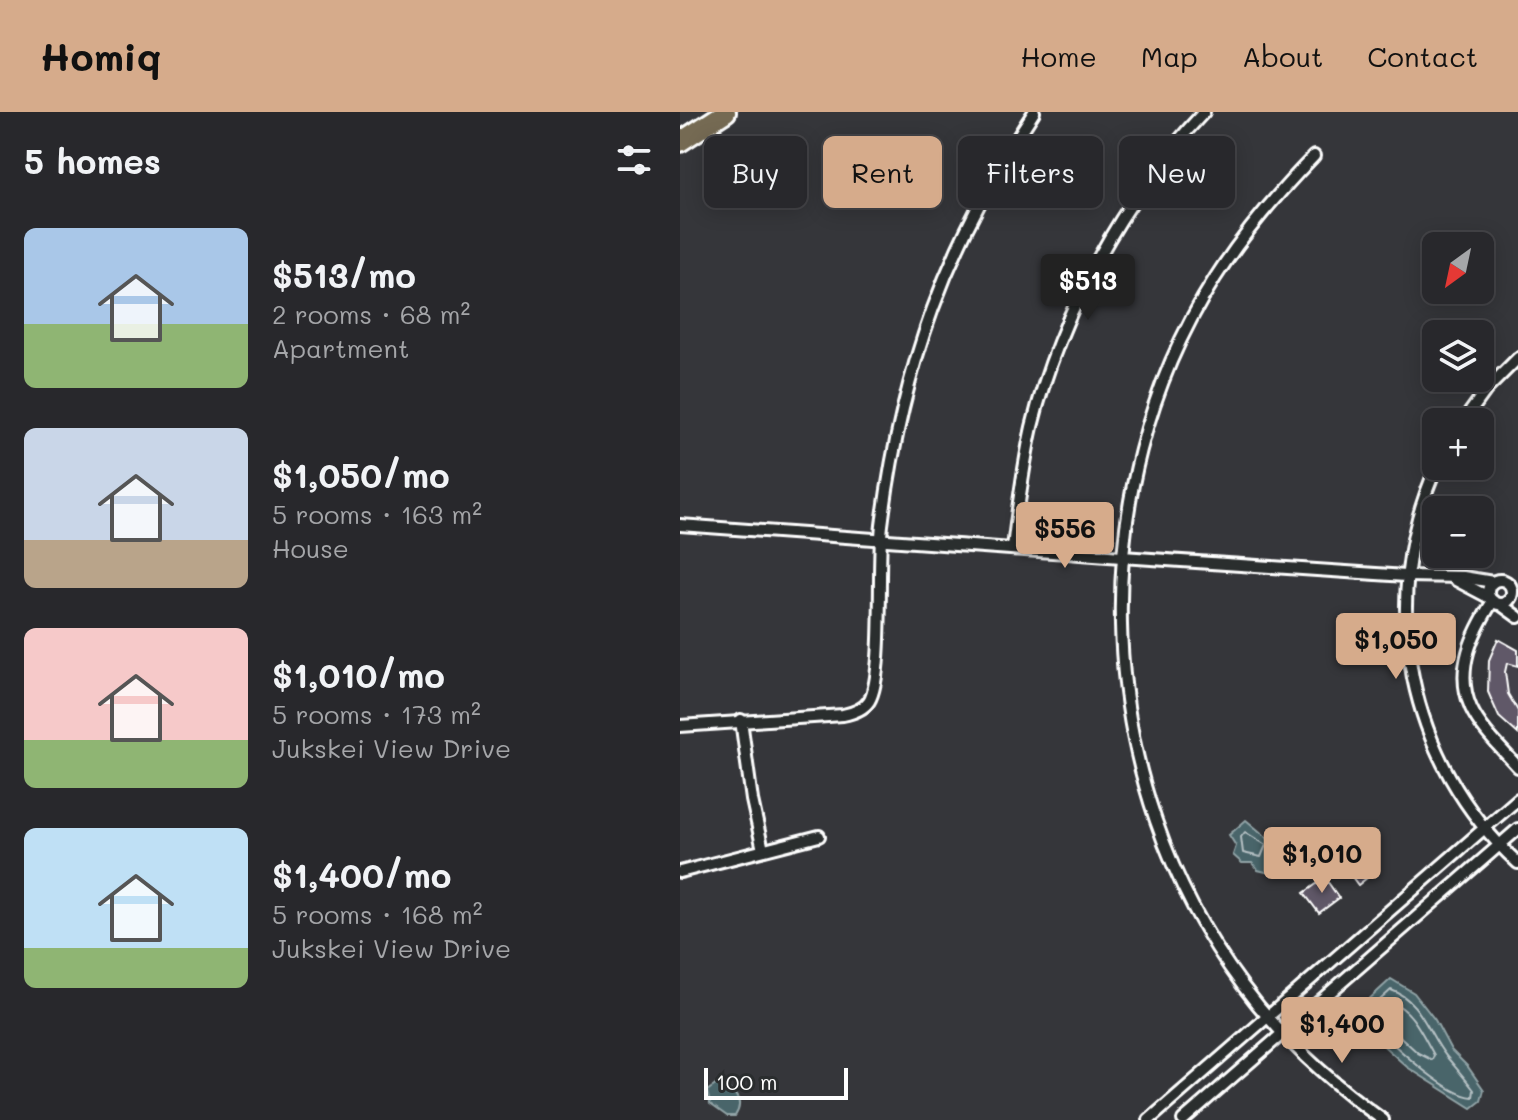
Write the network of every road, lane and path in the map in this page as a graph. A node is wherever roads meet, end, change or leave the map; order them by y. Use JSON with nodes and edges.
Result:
{"nodes":[{"id":1,"x":726,"y":112,"type":"edge"},
{"id":2,"x":1034,"y":112,"type":"edge"},
{"id":3,"x":1204,"y":112,"type":"edge"},
{"id":4,"x":680,"y":142,"type":"edge"},
{"id":5,"x":1314,"y":156,"type":"dead end"},
{"id":6,"x":1518,"y":358,"type":"edge"},
{"id":7,"x":1473,"y":408,"type":"edge"},
{"id":8,"x":1432,"y":480,"type":"edge"},
{"id":9,"x":680,"y":525,"type":"edge"},
{"id":10,"x":880,"y":538,"type":"junction"},
{"id":11,"x":1013,"y":548,"type":"junction"},
{"id":12,"x":1122,"y":557,"type":"junction"},
{"id":13,"x":1406,"y":576,"type":"junction"},
{"id":14,"x":1452,"y":578,"type":"junction"},
{"id":15,"x":1493,"y":582,"type":"junction"},
{"id":16,"x":1513,"y":590,"type":"edge"},
{"id":17,"x":1494,"y":601,"type":"junction"},
{"id":18,"x":1518,"y":610,"type":"edge"},
{"id":19,"x":1518,"y":617,"type":"edge"},
{"id":20,"x":741,"y":720,"type":"junction"},
{"id":21,"x":680,"y":726,"type":"edge"},
{"id":22,"x":1518,"y":767,"type":"edge"},
{"id":23,"x":1518,"y":799,"type":"edge"},
{"id":24,"x":1485,"y":829,"type":"junction"},
{"id":25,"x":1518,"y":829,"type":"edge"},
{"id":26,"x":819,"y":836,"type":"dead end"},
{"id":27,"x":1499,"y":846,"type":"junction"},
{"id":28,"x":763,"y":850,"type":"junction"},
{"id":29,"x":1518,"y":863,"type":"edge"},
{"id":30,"x":680,"y":872,"type":"edge"},
{"id":31,"x":1268,"y":1017,"type":"junction"},
{"id":32,"x":1282,"y":1033,"type":"junction"},
{"id":33,"x":1149,"y":1120,"type":"edge"},
{"id":34,"x":1183,"y":1120,"type":"edge"},
{"id":35,"x":1383,"y":1120,"type":"edge"}],
"edges":[{"from":1,"to":4,"type":"highway"},
{"from":2,"to":10,"type":"street"},
{"from":3,"to":11,"type":"street"},
{"from":5,"to":12,"type":"street"},
{"from":6,"to":7,"type":"street"},
{"from":8,"to":13,"type":"street"},
{"from":9,"to":10,"type":"street"},
{"from":10,"to":11,"type":"street"},
{"from":10,"to":20,"type":"street"},
{"from":11,"to":12,"type":"street"},
{"from":12,"to":13,"type":"street"},
{"from":12,"to":31,"type":"street"},
{"from":13,"to":14,"type":"street"},
{"from":13,"to":24,"type":"street"},
{"from":14,"to":15,"type":"street"},
{"from":14,"to":17,"type":"street"},
{"from":15,"to":16,"type":"street"},
{"from":15,"to":17,"type":"street"},
{"from":16,"to":17,"type":"street"},
{"from":16,"to":18,"type":"street"},
{"from":17,"to":19,"type":"street"},
{"from":17,"to":22,"type":"street"},
{"from":20,"to":21,"type":"street"},
{"from":20,"to":28,"type":"street"},
{"from":23,"to":24,"type":"street"},
{"from":24,"to":27,"type":"street"},
{"from":24,"to":31,"type":"street"},
{"from":25,"to":27,"type":"street"},
{"from":26,"to":28,"type":"street"},
{"from":27,"to":29,"type":"street"},
{"from":27,"to":32,"type":"street"},
{"from":28,"to":30,"type":"street"},
{"from":31,"to":32,"type":"street"},
{"from":31,"to":33,"type":"street"},
{"from":32,"to":34,"type":"street"},
{"from":32,"to":35,"type":"street"}]}
